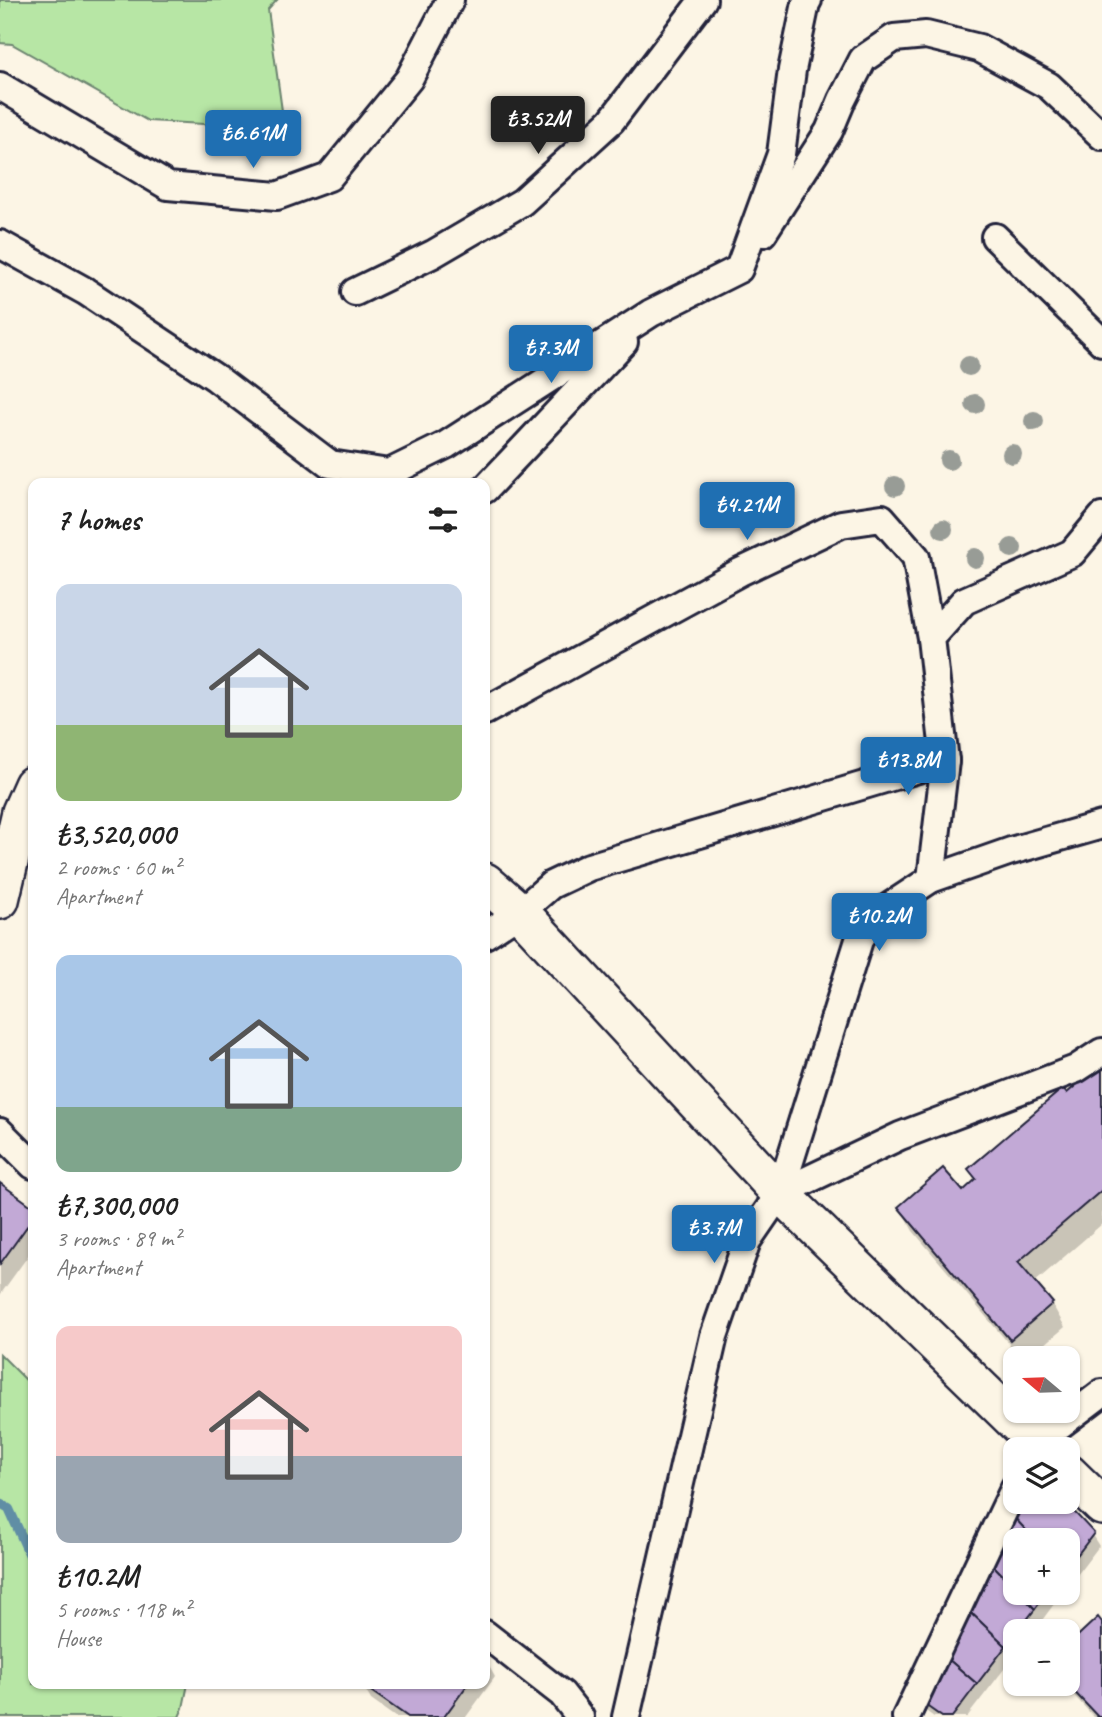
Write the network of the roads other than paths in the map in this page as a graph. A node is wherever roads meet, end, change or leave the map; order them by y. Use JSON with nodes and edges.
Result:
{"nodes":[{"id":1,"x":450,"y":0,"type":"edge"},
{"id":2,"x":703,"y":0,"type":"edge"},
{"id":3,"x":808,"y":0,"type":"edge"},
{"id":4,"x":0,"y":86,"type":"edge"},
{"id":5,"x":1102,"y":136,"type":"edge"},
{"id":6,"x":995,"y":237,"type":"dead end"},
{"id":7,"x":0,"y":244,"type":"edge"},
{"id":8,"x":739,"y":269,"type":"junction"},
{"id":9,"x":355,"y":292,"type":"dead end"},
{"id":10,"x":651,"y":313,"type":"junction"},
{"id":11,"x":1102,"y":342,"type":"edge"},
{"id":12,"x":490,"y":484,"type":"edge"},
{"id":13,"x":1102,"y":517,"type":"edge"},
{"id":14,"x":931,"y":638,"type":"junction"},
{"id":15,"x":490,"y":708,"type":"edge"},
{"id":16,"x":945,"y":761,"type":"junction"},
{"id":17,"x":28,"y":796,"type":"edge"},
{"id":18,"x":1102,"y":825,"type":"edge"},
{"id":19,"x":932,"y":879,"type":"junction"},
{"id":20,"x":490,"y":885,"type":"edge"},
{"id":21,"x":0,"y":900,"type":"edge"},
{"id":22,"x":520,"y":912,"type":"junction"},
{"id":23,"x":490,"y":932,"type":"edge"},
{"id":24,"x":1102,"y":1052,"type":"edge"},
{"id":25,"x":0,"y":1132,"type":"edge"},
{"id":26,"x":28,"y":1160,"type":"edge"},
{"id":27,"x":780,"y":1193,"type":"junction"},
{"id":28,"x":1102,"y":1393,"type":"edge"},
{"id":29,"x":1027,"y":1437,"type":"edge"},
{"id":30,"x":1049,"y":1437,"type":"edge"},
{"id":31,"x":1080,"y":1485,"type":"edge"},
{"id":32,"x":1102,"y":1506,"type":"edge"},
{"id":33,"x":1003,"y":1512,"type":"edge"},
{"id":34,"x":490,"y":1638,"type":"edge"},
{"id":35,"x":580,"y":1717,"type":"edge"},
{"id":36,"x":626,"y":1717,"type":"edge"},
{"id":37,"x":906,"y":1717,"type":"edge"}],
"edges":[{"from":1,"to":4,"type":"street"},
{"from":2,"to":9,"type":"street"},
{"from":3,"to":8,"type":"street"},
{"from":5,"to":8,"type":"street"},
{"from":6,"to":11,"type":"street"},
{"from":7,"to":10,"type":"street"},
{"from":8,"to":10,"type":"street"},
{"from":10,"to":12,"type":"street"},
{"from":13,"to":14,"type":"street"},
{"from":14,"to":15,"type":"street"},
{"from":14,"to":16,"type":"street"},
{"from":16,"to":19,"type":"street"},
{"from":16,"to":22,"type":"street"},
{"from":17,"to":21,"type":"street"},
{"from":18,"to":19,"type":"street"},
{"from":19,"to":27,"type":"street"},
{"from":20,"to":22,"type":"street"},
{"from":22,"to":23,"type":"street"},
{"from":22,"to":27,"type":"street"},
{"from":24,"to":27,"type":"street"},
{"from":25,"to":26,"type":"street"},
{"from":27,"to":29,"type":"street"},
{"from":27,"to":36,"type":"street"},
{"from":28,"to":30,"type":"street"},
{"from":31,"to":32,"type":"street"},
{"from":33,"to":37,"type":"street"},
{"from":34,"to":35,"type":"street"}]}
